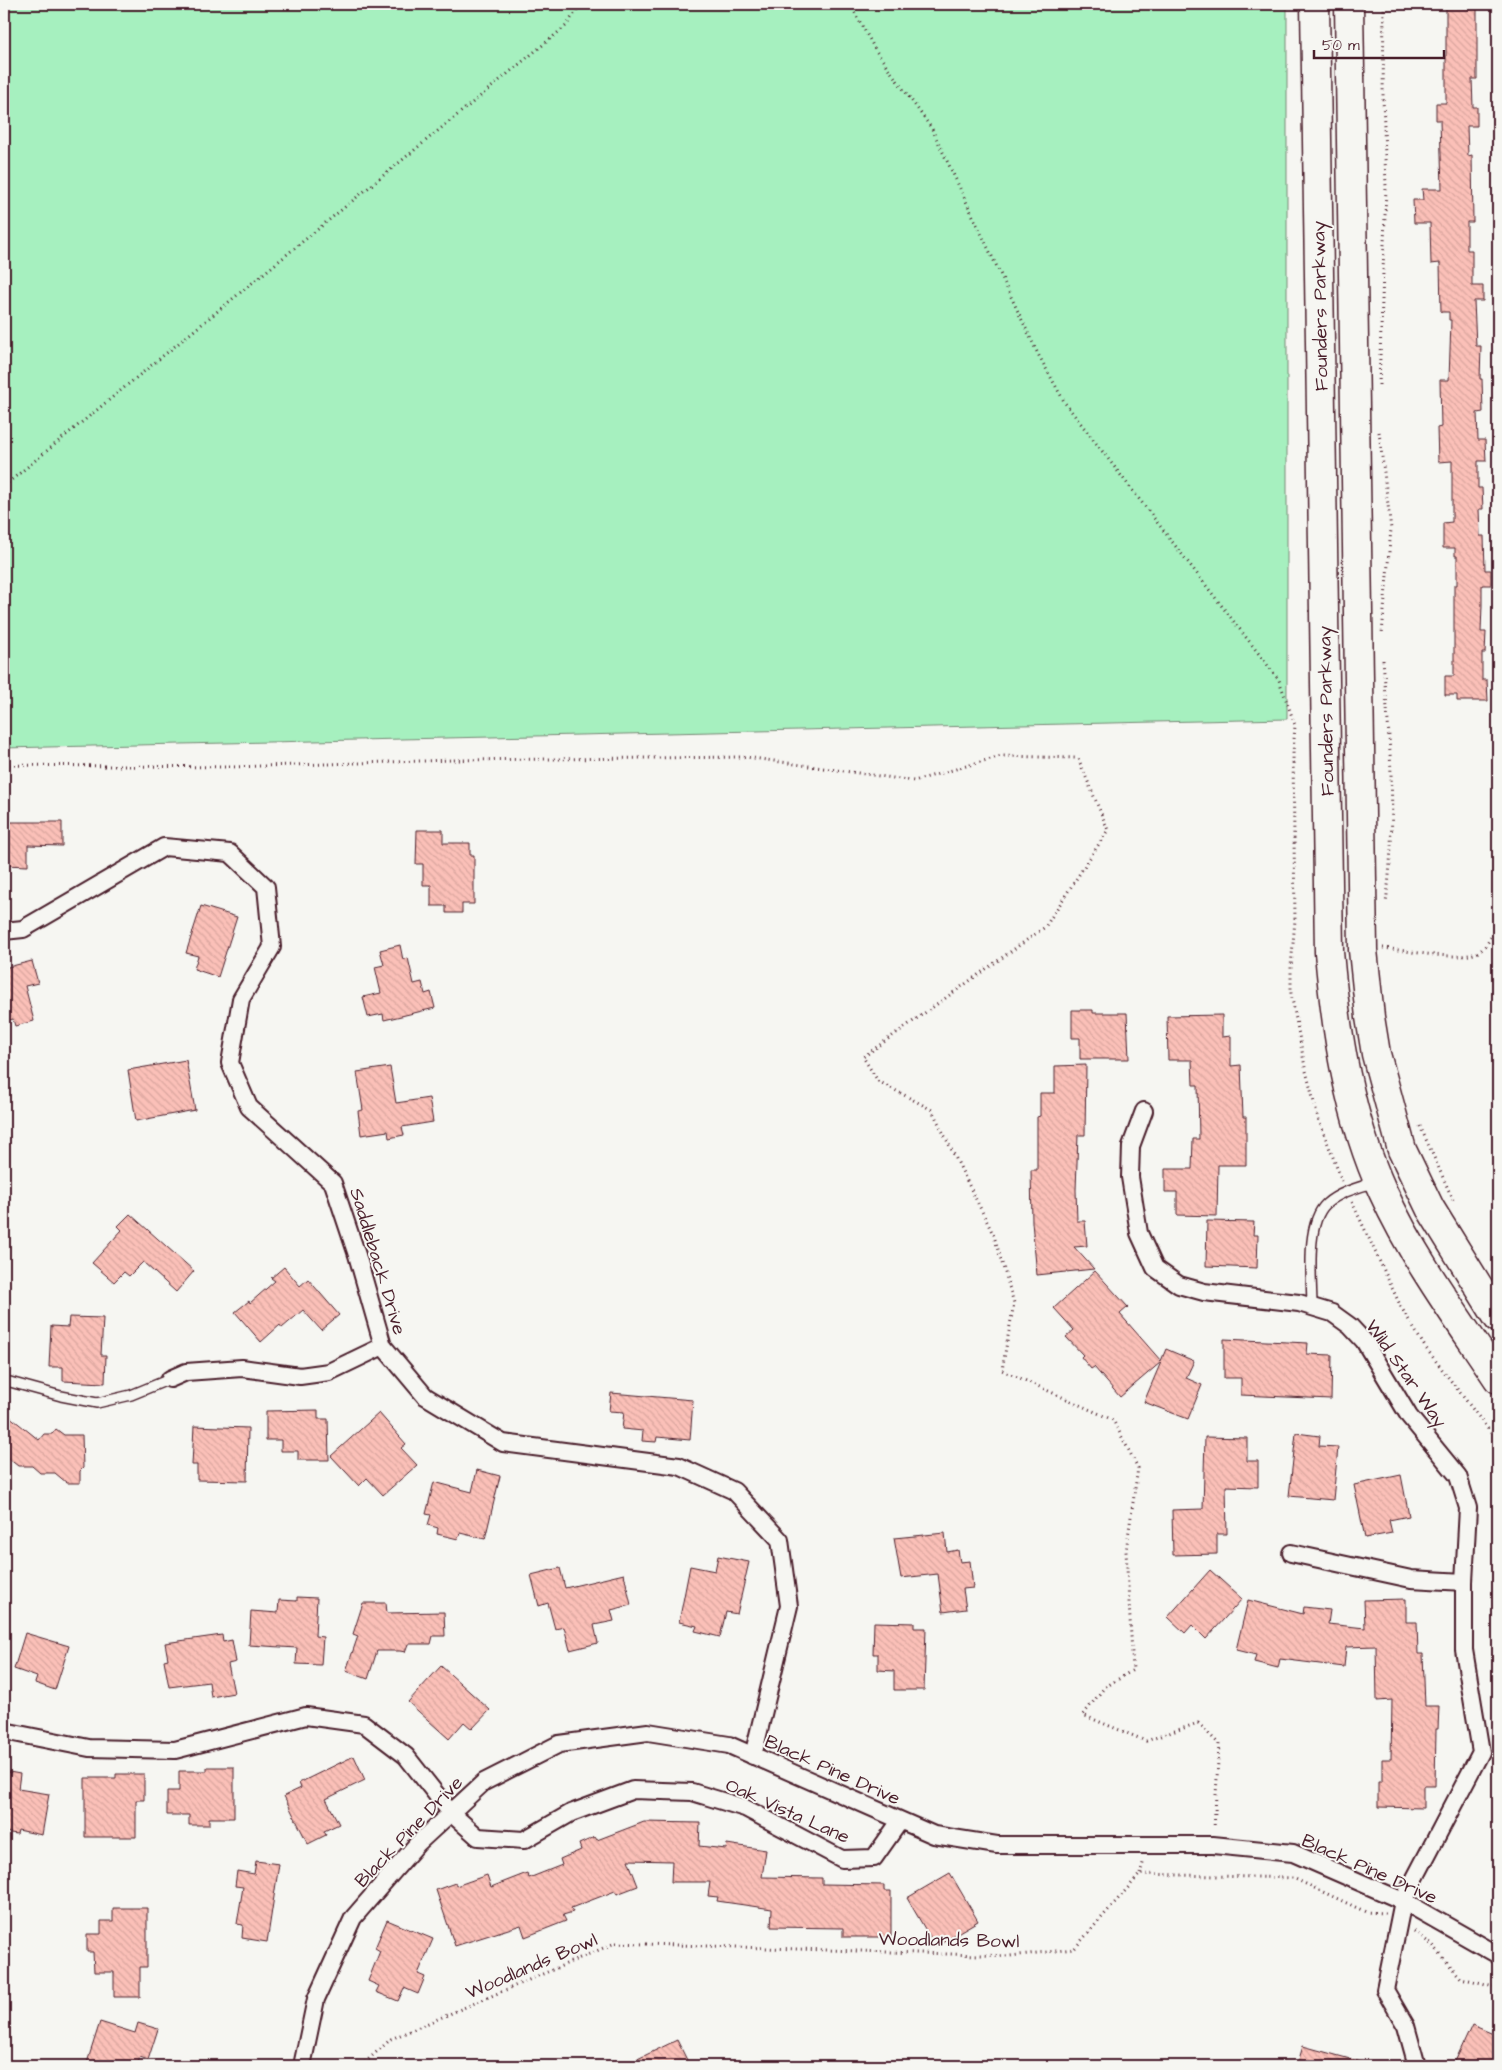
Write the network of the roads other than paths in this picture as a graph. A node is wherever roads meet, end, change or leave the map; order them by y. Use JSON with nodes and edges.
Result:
{"nodes":[{"id":1,"x":1315,"y":4,"type":"edge"},
{"id":2,"x":1349,"y":4,"type":"edge"},
{"id":3,"x":4,"y":931,"type":"edge"},
{"id":4,"x":1144,"y":1111,"type":"dead end"},
{"id":5,"x":1378,"y":1181,"type":"junction"},
{"id":6,"x":1312,"y":1307,"type":"junction"},
{"id":7,"x":1498,"y":1318,"type":"edge"},
{"id":8,"x":383,"y":1346,"type":"junction"},
{"id":9,"x":170,"y":1379,"type":"joint"},
{"id":10,"x":1498,"y":1379,"type":"edge"},
{"id":11,"x":10,"y":1382,"type":"dead end"},
{"id":12,"x":1291,"y":1553,"type":"dead end"},
{"id":13,"x":1464,"y":1582,"type":"junction"},
{"id":14,"x":4,"y":1731,"type":"edge"},
{"id":15,"x":753,"y":1756,"type":"junction"},
{"id":16,"x":452,"y":1812,"type":"junction"},
{"id":17,"x":900,"y":1821,"type":"junction"},
{"id":18,"x":1402,"y":1901,"type":"junction"},
{"id":19,"x":1498,"y":1955,"type":"edge"},
{"id":20,"x":302,"y":2066,"type":"edge"},
{"id":21,"x":1417,"y":2066,"type":"edge"}],
"edges":[{"from":1,"to":5,"type":"highway","name":"Founders Parkway"},
{"from":2,"to":7,"type":"highway","name":"Founders Parkway"},
{"from":3,"to":8,"type":"street","name":"Saddleback Drive"},
{"from":4,"to":6,"type":"street","name":"Wild Star Way"},
{"from":5,"to":6,"type":"lane"},
{"from":5,"to":10,"type":"highway","name":"Founders Parkway"},
{"from":6,"to":13,"type":"street","name":"Wild Star Way"},
{"from":8,"to":9,"type":"street"},
{"from":8,"to":15,"type":"street","name":"Saddleback Drive"},
{"from":9,"to":11,"type":"lane"},
{"from":12,"to":13,"type":"street"},
{"from":13,"to":18,"type":"street","name":"Wild Star Way"},
{"from":14,"to":16,"type":"street"},
{"from":15,"to":16,"type":"street","name":"Black Pine Drive"},
{"from":15,"to":17,"type":"street","name":"Black Pine Drive"},
{"from":16,"to":17,"type":"street","name":"Oak Vista Lane"},
{"from":16,"to":20,"type":"street","name":"Black Pine Drive"},
{"from":17,"to":18,"type":"street","name":"Black Pine Drive"},
{"from":18,"to":19,"type":"street","name":"Black Pine Drive"},
{"from":18,"to":21,"type":"street","name":"Wild Star Way"}]}
